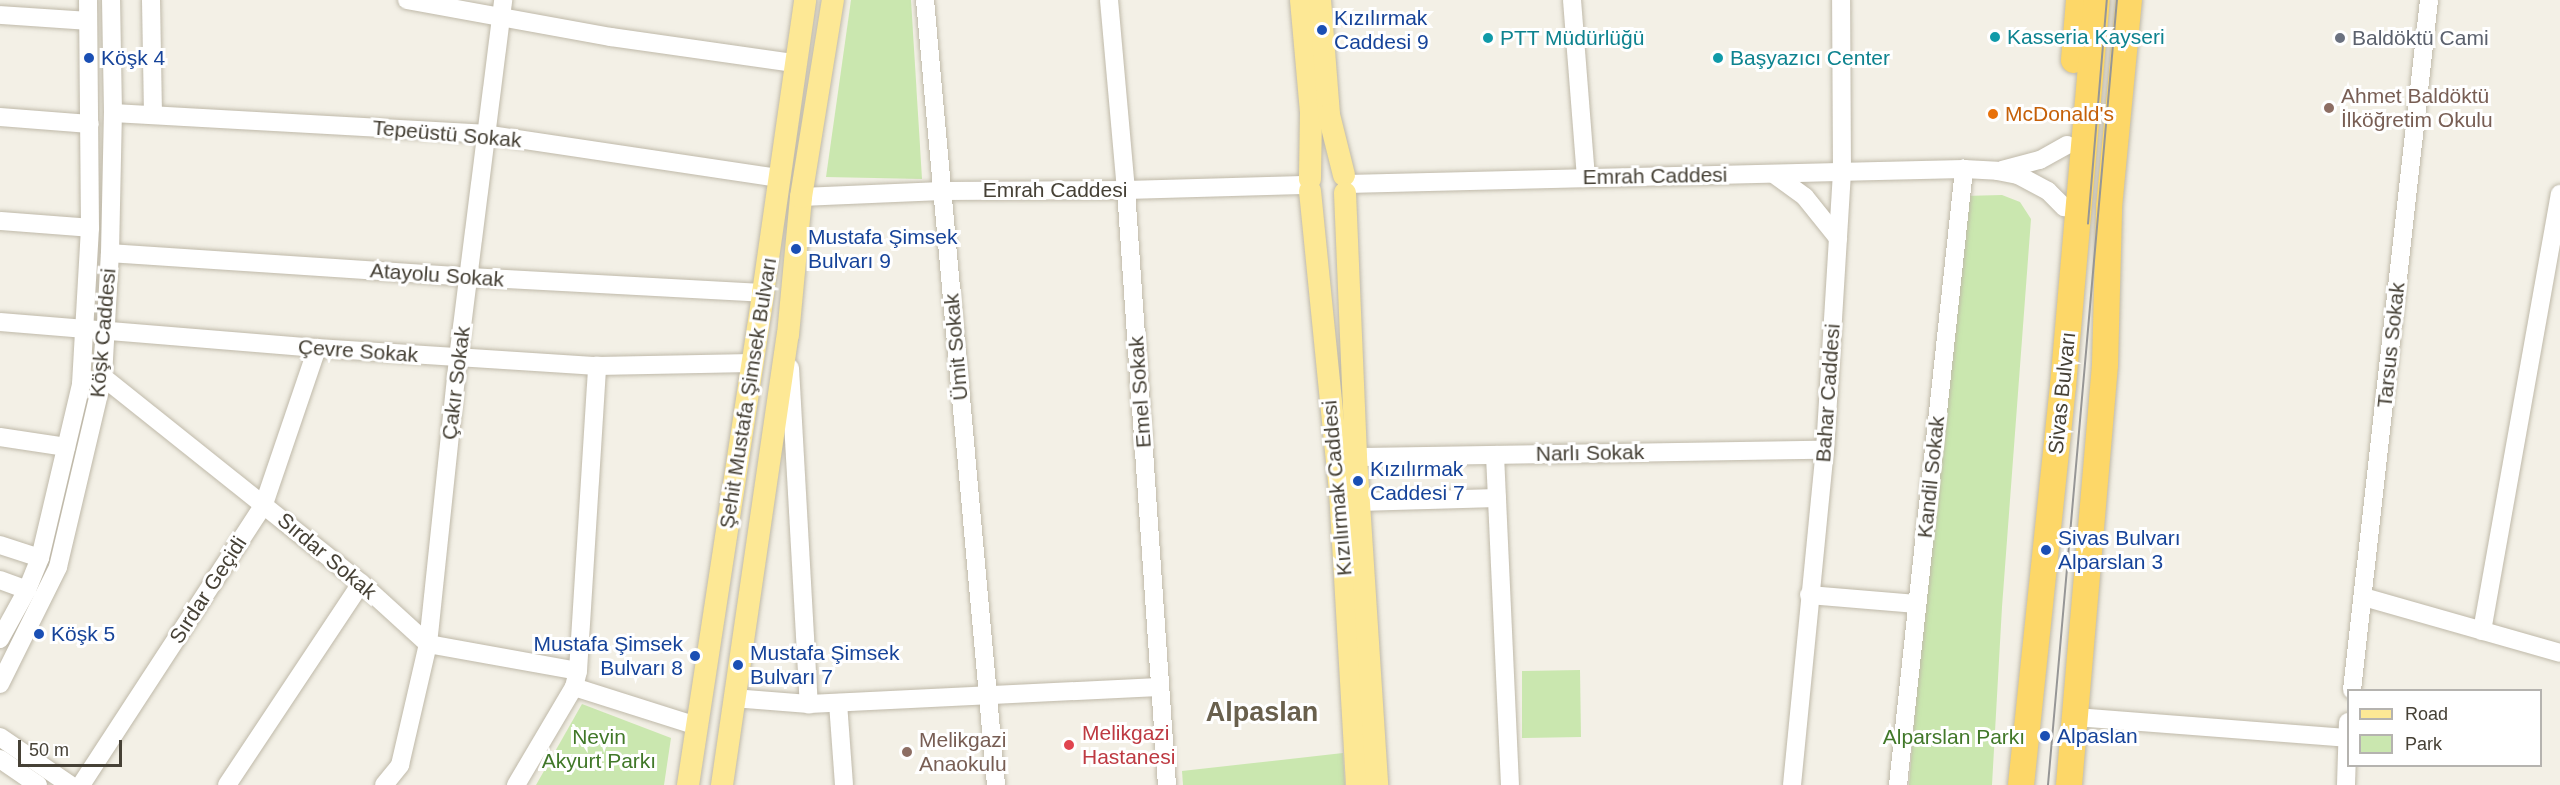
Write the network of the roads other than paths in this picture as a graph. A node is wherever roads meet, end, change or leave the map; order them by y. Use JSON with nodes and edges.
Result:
{"nodes":[{"id":1,"x":88,"y":0,"type":"edge"},
{"id":2,"x":111,"y":0,"type":"edge"},
{"id":3,"x":151,"y":0,"type":"edge"},
{"id":4,"x":407,"y":0,"type":"edge"},
{"id":5,"x":805,"y":0,"type":"edge"},
{"id":6,"x":833,"y":0,"type":"edge"},
{"id":7,"x":925,"y":0,"type":"edge"},
{"id":8,"x":1109,"y":0,"type":"edge"},
{"id":9,"x":1301,"y":0,"type":"edge"},
{"id":10,"x":1320,"y":0,"type":"edge"},
{"id":11,"x":1572,"y":0,"type":"edge"},
{"id":12,"x":1841,"y":0,"type":"edge"},
{"id":13,"x":2079,"y":0,"type":"edge"},
{"id":14,"x":2097,"y":0,"type":"edge"},
{"id":15,"x":2129,"y":0,"type":"edge"},
{"id":16,"x":2144,"y":0,"type":"edge"},
{"id":17,"x":2429,"y":0,"type":"edge"},
{"id":18,"x":501,"y":8,"type":"edge"},
{"id":19,"x":0,"y":15,"type":"edge"},
{"id":20,"x":88,"y":21,"type":"junction"},
{"id":21,"x":794,"y":63,"type":"junction"},
{"id":22,"x":113,"y":113,"type":"junction"},
{"id":23,"x":153,"y":113,"type":"junction"},
{"id":24,"x":0,"y":117,"type":"edge"},
{"id":25,"x":90,"y":124,"type":"junction"},
{"id":26,"x":484,"y":134,"type":"junction"},
{"id":27,"x":2067,"y":145,"type":"junction"},
{"id":28,"x":1964,"y":169,"type":"junction"},
{"id":29,"x":1996,"y":171,"type":"junction"},
{"id":30,"x":1775,"y":174,"type":"junction"},
{"id":31,"x":1842,"y":174,"type":"junction"},
{"id":32,"x":1586,"y":177,"type":"junction"},
{"id":33,"x":779,"y":178,"type":"junction"},
{"id":34,"x":1345,"y":184,"type":"junction"},
{"id":35,"x":1310,"y":185,"type":"junction"},
{"id":36,"x":1126,"y":190,"type":"junction"},
{"id":37,"x":942,"y":191,"type":"junction"},
{"id":38,"x":2560,"y":195,"type":"edge"},
{"id":39,"x":801,"y":197,"type":"junction"},
{"id":40,"x":2064,"y":207,"type":"junction"},
{"id":41,"x":0,"y":221,"type":"edge"},
{"id":42,"x":90,"y":228,"type":"junction"},
{"id":43,"x":1838,"y":237,"type":"junction"},
{"id":44,"x":110,"y":253,"type":"junction"},
{"id":45,"x":469,"y":277,"type":"junction"},
{"id":46,"x":764,"y":293,"type":"junction"},
{"id":47,"x":0,"y":322,"type":"edge"},
{"id":48,"x":84,"y":327,"type":"junction"},
{"id":49,"x":107,"y":331,"type":"junction"},
{"id":50,"x":788,"y":335,"type":"junction"},
{"id":51,"x":317,"y":348,"type":"junction"},
{"id":52,"x":458,"y":358,"type":"junction"},
{"id":53,"x":752,"y":363,"type":"junction"},
{"id":54,"x":597,"y":366,"type":"junction"},
{"id":55,"x":2104,"y":366,"type":"junction"},
{"id":56,"x":103,"y":377,"type":"junction"},
{"id":57,"x":2063,"y":386,"type":"junction"},
{"id":58,"x":0,"y":437,"type":"edge"},
{"id":59,"x":66,"y":447,"type":"junction"},
{"id":60,"x":1825,"y":450,"type":"junction"},
{"id":61,"x":1495,"y":455,"type":"junction"},
{"id":62,"x":1356,"y":457,"type":"junction"},
{"id":63,"x":1497,"y":498,"type":"junction"},
{"id":64,"x":1359,"y":502,"type":"junction"},
{"id":65,"x":264,"y":504,"type":"junction"},
{"id":66,"x":0,"y":545,"type":"edge"},
{"id":67,"x":40,"y":558,"type":"junction"},
{"id":68,"x":0,"y":580,"type":"edge"},
{"id":69,"x":361,"y":583,"type":"junction"},
{"id":70,"x":27,"y":590,"type":"junction"},
{"id":71,"x":1809,"y":595,"type":"junction"},
{"id":72,"x":2364,"y":597,"type":"junction"},
{"id":73,"x":1917,"y":604,"type":"junction"},
{"id":74,"x":2482,"y":631,"type":"junction"},
{"id":75,"x":0,"y":639,"type":"edge"},
{"id":76,"x":428,"y":644,"type":"junction"},
{"id":77,"x":2560,"y":653,"type":"edge"},
{"id":78,"x":576,"y":679,"type":"junction"},
{"id":79,"x":0,"y":684,"type":"edge"},
{"id":80,"x":1159,"y":687,"type":"junction"},
{"id":81,"x":2352,"y":689,"type":"edge"},
{"id":82,"x":987,"y":694,"type":"junction"},
{"id":83,"x":733,"y":698,"type":"junction"},
{"id":84,"x":838,"y":703,"type":"junction"},
{"id":85,"x":810,"y":704,"type":"junction"},
{"id":86,"x":2075,"y":717,"type":"junction"},
{"id":87,"x":697,"y":726,"type":"junction"},
{"id":88,"x":2347,"y":730,"type":"edge"},
{"id":89,"x":0,"y":736,"type":"edge"},
{"id":90,"x":2347,"y":758,"type":"edge"},
{"id":91,"x":0,"y":759,"type":"edge"},
{"id":92,"x":38,"y":785,"type":"edge"},
{"id":93,"x":70,"y":785,"type":"edge"},
{"id":94,"x":81,"y":785,"type":"edge"},
{"id":95,"x":227,"y":785,"type":"edge"},
{"id":96,"x":384,"y":785,"type":"edge"},
{"id":97,"x":516,"y":785,"type":"edge"},
{"id":98,"x":688,"y":785,"type":"edge"},
{"id":99,"x":722,"y":785,"type":"edge"},
{"id":100,"x":844,"y":785,"type":"edge"},
{"id":101,"x":996,"y":785,"type":"edge"},
{"id":102,"x":1167,"y":785,"type":"edge"},
{"id":103,"x":1357,"y":785,"type":"edge"},
{"id":104,"x":1377,"y":785,"type":"edge"},
{"id":105,"x":1510,"y":785,"type":"edge"},
{"id":106,"x":1792,"y":785,"type":"edge"},
{"id":107,"x":1898,"y":785,"type":"edge"},
{"id":108,"x":2021,"y":785,"type":"edge"},
{"id":109,"x":2069,"y":785,"type":"edge"},
{"id":110,"x":2346,"y":785,"type":"edge"}],
"edges":[{"from":1,"to":20,"type":"street","name":"Köşk Caddesi"},
{"from":2,"to":22,"type":"street","name":"Köşk Caddesi"},
{"from":3,"to":23,"type":"street"},
{"from":4,"to":18,"type":"street"},
{"from":5,"to":21,"type":"main road","name":"Şehit Mustafa Şimsek Bulvarı"},
{"from":6,"to":39,"type":"main road","name":"Şehit Mustafa Şimsek Bulvarı"},
{"from":7,"to":37,"type":"street","name":"Ümit Sokak"},
{"from":8,"to":36,"type":"street","name":"Emel Sokak"},
{"from":9,"to":35,"type":"main road","name":"Kızılırmak Caddesi"},
{"from":10,"to":34,"type":"main road","name":"Kızılırmak Caddesi"},
{"from":11,"to":32,"type":"street"},
{"from":12,"to":31,"type":"street","name":"Bahar Caddesi"},
{"from":13,"to":27,"type":"highway"},
{"from":14,"to":57,"type":"highway","name":"Sivas Bulvarı"},
{"from":15,"to":55,"type":"highway","name":"Sivas Bulvarı"},
{"from":16,"to":55,"type":"highway"},
{"from":17,"to":72,"type":"street","name":"Tarsus Sokak"},
{"from":18,"to":21,"type":"street"},
{"from":18,"to":26,"type":"street","name":"Çakır Sokak"},
{"from":19,"to":20,"type":"street"},
{"from":20,"to":25,"type":"street","name":"Köşk Caddesi"},
{"from":21,"to":33,"type":"main road","name":"Şehit Mustafa Şimsek Bulvarı"},
{"from":22,"to":23,"type":"street","name":"Tepeüstü Sokak"},
{"from":22,"to":44,"type":"street","name":"Köşk Caddesi"},
{"from":23,"to":26,"type":"street","name":"Tepeüstü Sokak"},
{"from":24,"to":25,"type":"street"},
{"from":25,"to":42,"type":"street","name":"Köşk Caddesi"},
{"from":26,"to":33,"type":"street","name":"Tepeüstü Sokak"},
{"from":26,"to":45,"type":"street","name":"Çakır Sokak"},
{"from":27,"to":29,"type":"street"},
{"from":27,"to":40,"type":"highway"},
{"from":28,"to":29,"type":"street","name":"Emrah Caddesi"},
{"from":28,"to":31,"type":"street","name":"Emrah Caddesi"},
{"from":28,"to":73,"type":"street","name":"Kandil Sokak"},
{"from":29,"to":40,"type":"street"},
{"from":30,"to":31,"type":"street","name":"Emrah Caddesi"},
{"from":30,"to":32,"type":"street","name":"Emrah Caddesi"},
{"from":30,"to":43,"type":"street"},
{"from":31,"to":43,"type":"street","name":"Bahar Caddesi"},
{"from":32,"to":34,"type":"street","name":"Emrah Caddesi"},
{"from":33,"to":46,"type":"main road","name":"Şehit Mustafa Şimsek Bulvarı"},
{"from":34,"to":35,"type":"main road"},
{"from":34,"to":35,"type":"main road"},
{"from":34,"to":62,"type":"main road","name":"Kızılırmak Caddesi"},
{"from":35,"to":36,"type":"street","name":"Emrah Caddesi"},
{"from":35,"to":103,"type":"main road","name":"Kızılırmak Caddesi"},
{"from":36,"to":37,"type":"street","name":"Emrah Caddesi"},
{"from":36,"to":80,"type":"street","name":"Emel Sokak"},
{"from":37,"to":39,"type":"street","name":"Emrah Caddesi"},
{"from":37,"to":82,"type":"street","name":"Ümit Sokak"},
{"from":38,"to":74,"type":"street"},
{"from":39,"to":50,"type":"main road","name":"Şehit Mustafa Şimsek Bulvarı"},
{"from":40,"to":57,"type":"highway"},
{"from":41,"to":42,"type":"street"},
{"from":42,"to":48,"type":"street","name":"Köşk Caddesi"},
{"from":43,"to":60,"type":"street","name":"Bahar Caddesi"},
{"from":44,"to":45,"type":"street","name":"Atayolu Sokak"},
{"from":44,"to":49,"type":"street","name":"Köşk Caddesi"},
{"from":45,"to":46,"type":"street","name":"Atayolu Sokak"},
{"from":45,"to":52,"type":"street","name":"Çakır Sokak"},
{"from":46,"to":53,"type":"main road","name":"Şehit Mustafa Şimsek Bulvarı"},
{"from":47,"to":48,"type":"street","name":"Çevre Sokak"},
{"from":48,"to":49,"type":"street","name":"Çevre Sokak"},
{"from":48,"to":59,"type":"street","name":"Köşk Caddesi"},
{"from":49,"to":51,"type":"street","name":"Çevre Sokak"},
{"from":49,"to":56,"type":"street","name":"Köşk Caddesi"},
{"from":50,"to":83,"type":"main road","name":"Şehit Mustafa Şimsek Bulvarı"},
{"from":50,"to":85,"type":"street"},
{"from":51,"to":52,"type":"street","name":"Çevre Sokak"},
{"from":51,"to":65,"type":"street","name":"Sırdar Geçidi"},
{"from":52,"to":54,"type":"street","name":"Çevre Sokak"},
{"from":52,"to":76,"type":"street","name":"Çakır Sokak"},
{"from":53,"to":54,"type":"street","name":"Çevre Sokak"},
{"from":53,"to":87,"type":"main road","name":"Şehit Mustafa Şimsek Bulvarı"},
{"from":54,"to":78,"type":"street"},
{"from":55,"to":86,"type":"highway","name":"Sivas Bulvarı"},
{"from":56,"to":65,"type":"street","name":"Sırdar Sokak"},
{"from":56,"to":79,"type":"street","name":"Köşk Caddesi"},
{"from":57,"to":108,"type":"highway","name":"Sivas Bulvarı"},
{"from":58,"to":59,"type":"street"},
{"from":59,"to":67,"type":"street","name":"Köşk Caddesi"},
{"from":60,"to":61,"type":"street","name":"Narlı Sokak"},
{"from":60,"to":71,"type":"street","name":"Bahar Caddesi"},
{"from":61,"to":62,"type":"street","name":"Narlı Sokak"},
{"from":61,"to":63,"type":"street"},
{"from":62,"to":64,"type":"main road","name":"Kızılırmak Caddesi"},
{"from":63,"to":64,"type":"street"},
{"from":63,"to":105,"type":"street"},
{"from":64,"to":104,"type":"main road","name":"Kızılırmak Caddesi"},
{"from":65,"to":69,"type":"street","name":"Sırdar Sokak"},
{"from":65,"to":94,"type":"street","name":"Sırdar Geçidi"},
{"from":66,"to":67,"type":"street"},
{"from":67,"to":70,"type":"street","name":"Köşk Caddesi"},
{"from":68,"to":70,"type":"street"},
{"from":69,"to":76,"type":"street","name":"Sırdar Sokak"},
{"from":69,"to":95,"type":"street"},
{"from":70,"to":75,"type":"street","name":"Köşk Caddesi"},
{"from":71,"to":73,"type":"street"},
{"from":71,"to":106,"type":"street","name":"Bahar Caddesi"},
{"from":72,"to":74,"type":"street"},
{"from":72,"to":81,"type":"street","name":"Tarsus Sokak"},
{"from":73,"to":107,"type":"street","name":"Kandil Sokak"},
{"from":74,"to":77,"type":"street"},
{"from":76,"to":78,"type":"street"},
{"from":76,"to":96,"type":"street","name":"Çakır Sokak"},
{"from":78,"to":87,"type":"street"},
{"from":78,"to":97,"type":"street"},
{"from":80,"to":82,"type":"street"},
{"from":80,"to":102,"type":"street","name":"Emel Sokak"},
{"from":82,"to":84,"type":"street"},
{"from":82,"to":101,"type":"street","name":"Ümit Sokak"},
{"from":83,"to":85,"type":"street"},
{"from":83,"to":99,"type":"main road","name":"Şehit Mustafa Şimsek Bulvarı"},
{"from":84,"to":85,"type":"street"},
{"from":84,"to":100,"type":"street"},
{"from":86,"to":88,"type":"street"},
{"from":86,"to":109,"type":"highway","name":"Sivas Bulvarı"},
{"from":87,"to":98,"type":"main road","name":"Şehit Mustafa Şimsek Bulvarı"},
{"from":89,"to":93,"type":"street"},
{"from":90,"to":110,"type":"street"},
{"from":91,"to":92,"type":"street"}]}
